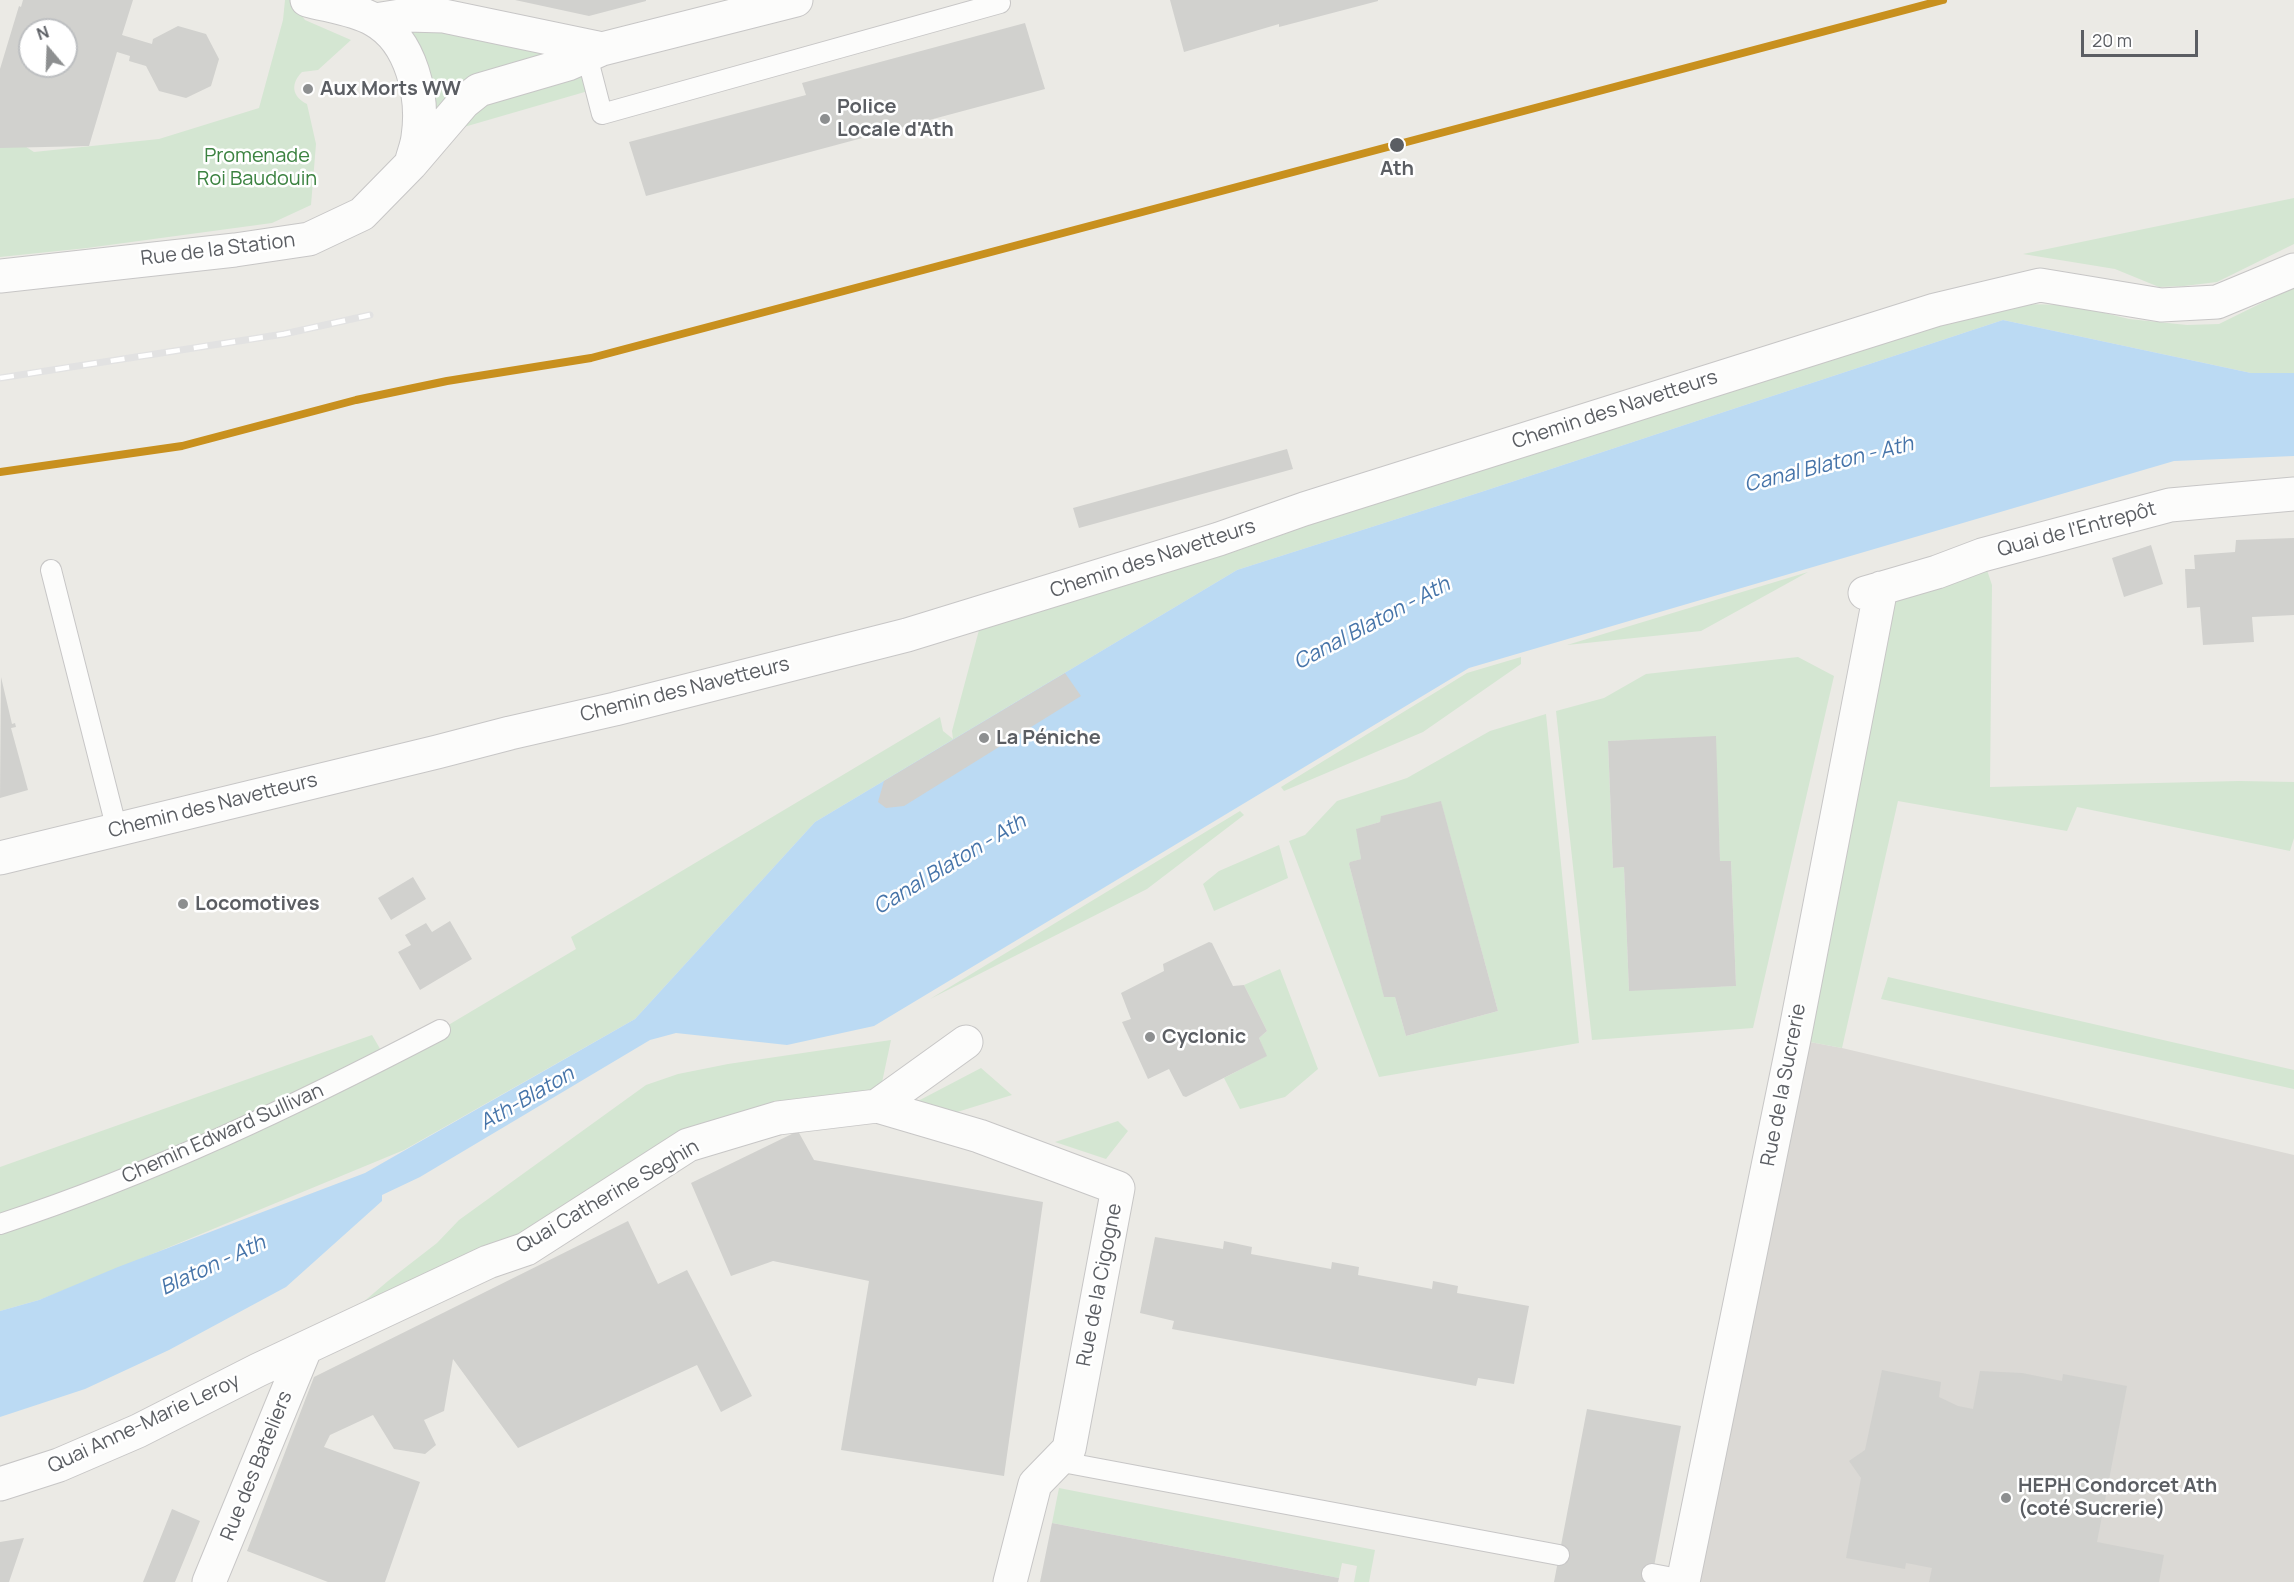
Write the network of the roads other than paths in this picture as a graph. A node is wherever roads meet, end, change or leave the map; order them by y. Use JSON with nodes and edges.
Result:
{"nodes":[{"id":1,"x":307,"y":0,"type":"edge"},
{"id":2,"x":796,"y":0,"type":"edge"},
{"id":3,"x":999,"y":0,"type":"edge"},
{"id":4,"x":375,"y":20,"type":"junction"},
{"id":5,"x":594,"y":52,"type":"junction"},
{"id":6,"x":411,"y":164,"type":"junction"},
{"id":7,"x":2294,"y":270,"type":"edge"},
{"id":8,"x":0,"y":276,"type":"edge"},
{"id":9,"x":2294,"y":494,"type":"edge"},
{"id":10,"x":51,"y":570,"type":"dead end"},
{"id":11,"x":1873,"y":590,"type":"joint"},
{"id":12,"x":117,"y":830,"type":"junction"},
{"id":13,"x":0,"y":858,"type":"edge"},
{"id":14,"x":966,"y":1042,"type":"dead end"},
{"id":15,"x":426,"y":1047,"type":"dead end"},
{"id":16,"x":877,"y":1106,"type":"junction"},
{"id":17,"x":0,"y":1224,"type":"edge"},
{"id":18,"x":295,"y":1353,"type":"junction"},
{"id":19,"x":1057,"y":1461,"type":"junction"},
{"id":20,"x":0,"y":1484,"type":"edge"},
{"id":21,"x":1559,"y":1556,"type":"dead end"},
{"id":22,"x":1673,"y":1579,"type":"edge"},
{"id":23,"x":209,"y":1582,"type":"edge"},
{"id":24,"x":1010,"y":1582,"type":"edge"}],
"edges":[{"from":1,"to":4,"type":"street"},
{"from":2,"to":5,"type":"street"},
{"from":3,"to":5,"type":"lane"},
{"from":4,"to":5,"type":"street"},
{"from":4,"to":6,"type":"street"},
{"from":5,"to":6,"type":"street","name":"Rue de la Station"},
{"from":6,"to":8,"type":"street","name":"Rue de la Station"},
{"from":7,"to":12,"type":"street","name":"Chemin des Navetteurs"},
{"from":9,"to":11,"type":"street","name":"Quai de l'Entrepôt"},
{"from":10,"to":12,"type":"lane"},
{"from":11,"to":22,"type":"street","name":"Rue de la Sucrerie"},
{"from":12,"to":13,"type":"street","name":"Chemin des Navetteurs"},
{"from":14,"to":16,"type":"street"},
{"from":15,"to":17,"type":"lane","name":"Chemin Edward Sullivan"},
{"from":16,"to":18,"type":"street","name":"Quai Catherine Seghin"},
{"from":16,"to":19,"type":"street","name":"Rue de la Cigogne"},
{"from":18,"to":20,"type":"street","name":"Quai Anne-Marie Leroy"},
{"from":18,"to":23,"type":"street","name":"Rue des Bateliers"},
{"from":19,"to":21,"type":"lane"},
{"from":19,"to":24,"type":"street","name":"Rue de la Cigogne"}]}
